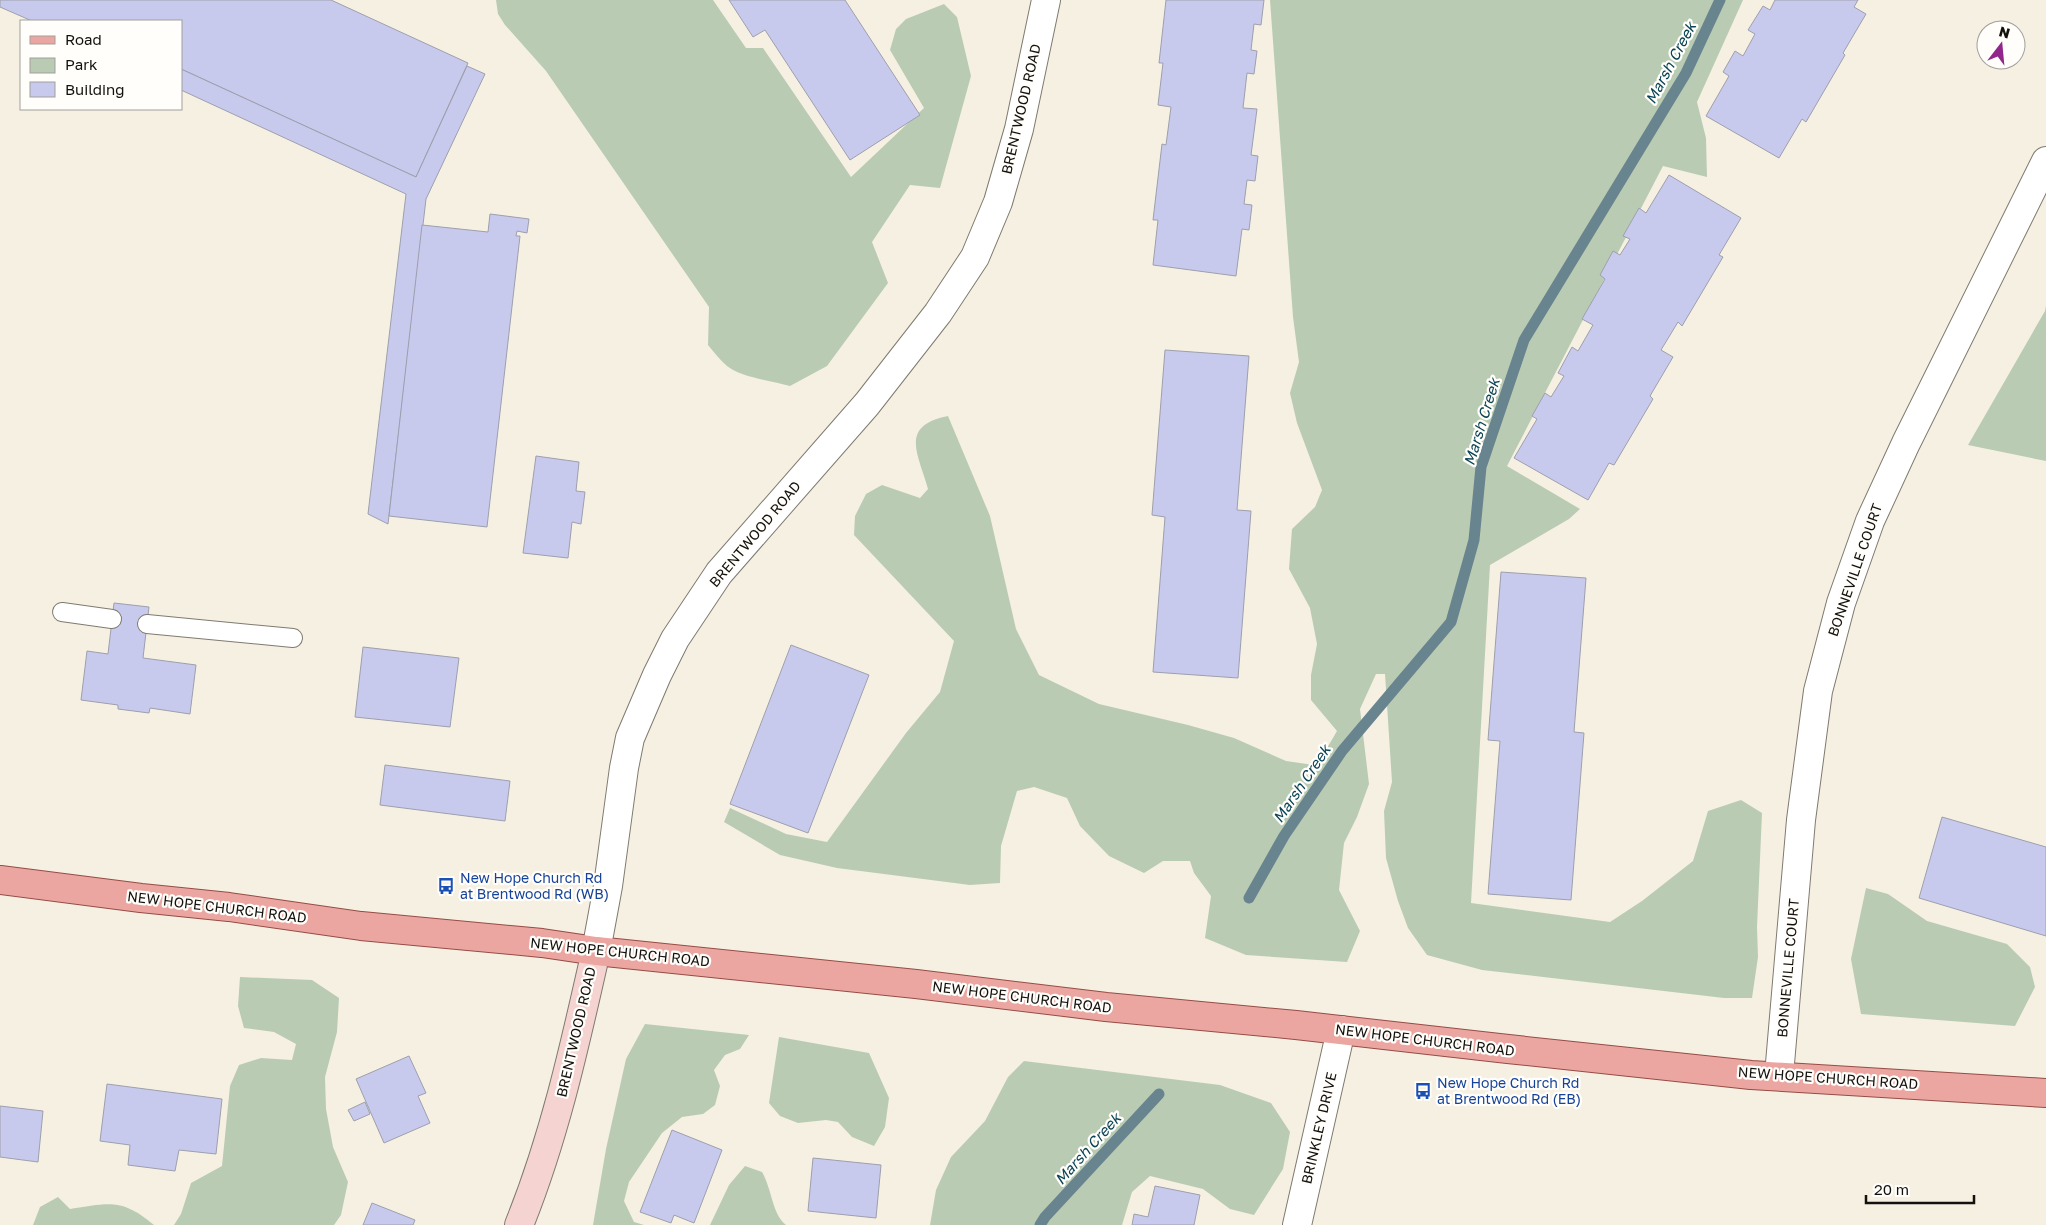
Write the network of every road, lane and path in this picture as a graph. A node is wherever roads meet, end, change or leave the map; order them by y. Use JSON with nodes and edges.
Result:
{"nodes":[{"id":1,"x":1046,"y":0,"type":"edge"},
{"id":2,"x":2046,"y":161,"type":"edge"},
{"id":3,"x":62,"y":612,"type":"dead end"},
{"id":4,"x":112,"y":619,"type":"dead end"},
{"id":5,"x":147,"y":624,"type":"dead end"},
{"id":6,"x":293,"y":638,"type":"dead end"},
{"id":7,"x":0,"y":880,"type":"edge"},
{"id":8,"x":596,"y":951,"type":"junction"},
{"id":9,"x":1341,"y":1030,"type":"junction"},
{"id":10,"x":1779,"y":1075,"type":"junction"},
{"id":11,"x":2046,"y":1093,"type":"edge"},
{"id":12,"x":520,"y":1225,"type":"edge"},
{"id":13,"x":1296,"y":1225,"type":"edge"}],
"edges":[{"from":1,"to":8,"type":"street","name":"BRENTWOOD ROAD"},
{"from":2,"to":10,"type":"street","name":"BONNEVILLE COURT"},
{"from":3,"to":4,"type":"lane"},
{"from":5,"to":6,"type":"lane"},
{"from":7,"to":8,"type":"main road","name":"NEW HOPE CHURCH ROAD"},
{"from":8,"to":9,"type":"main road","name":"NEW HOPE CHURCH ROAD"},
{"from":8,"to":12,"type":"street","name":"BRENTWOOD ROAD"},
{"from":9,"to":10,"type":"main road","name":"NEW HOPE CHURCH ROAD"},
{"from":9,"to":13,"type":"street","name":"BRINKLEY DRIVE"},
{"from":10,"to":11,"type":"main road","name":"NEW HOPE CHURCH ROAD"}]}
